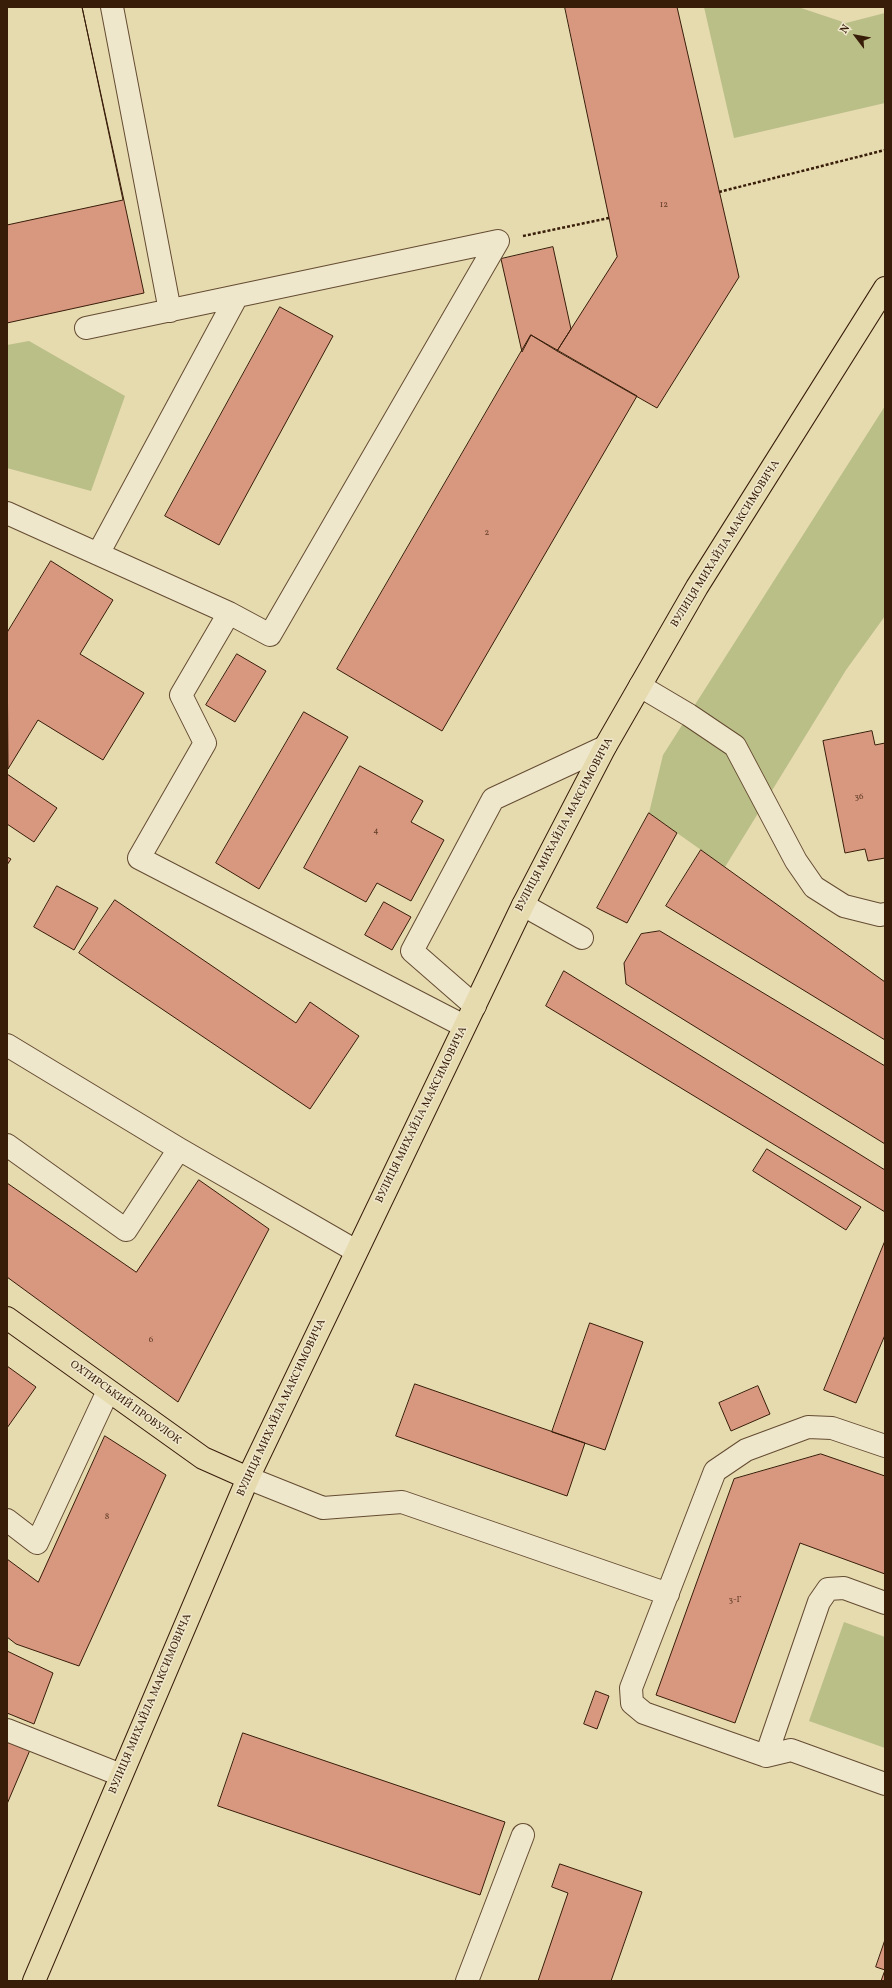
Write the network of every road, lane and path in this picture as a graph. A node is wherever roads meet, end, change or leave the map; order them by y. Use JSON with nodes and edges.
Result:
{"nodes":[{"id":1,"x":112,"y":7,"type":"edge"},
{"id":2,"x":885,"y":150,"type":"edge"},
{"id":3,"x":719,"y":192,"type":"dead end"},
{"id":4,"x":609,"y":218,"type":"dead end"},
{"id":5,"x":550,"y":230,"type":"dead end"},
{"id":6,"x":885,"y":288,"type":"edge"},
{"id":7,"x":237,"y":296,"type":"junction"},
{"id":8,"x":170,"y":311,"type":"junction"},
{"id":9,"x":86,"y":328,"type":"dead end"},
{"id":10,"x":7,"y":513,"type":"edge"},
{"id":11,"x":98,"y":554,"type":"junction"},
{"id":12,"x":229,"y":613,"type":"junction"},
{"id":13,"x":640,"y":686,"type":"junction"},
{"id":14,"x":605,"y":748,"type":"junction"},
{"id":15,"x":523,"y":905,"type":"junction"},
{"id":16,"x":885,"y":914,"type":"edge"},
{"id":17,"x":582,"y":938,"type":"dead end"},
{"id":18,"x":475,"y":1006,"type":"junction"},
{"id":19,"x":464,"y":1026,"type":"junction"},
{"id":20,"x":7,"y":1045,"type":"edge"},
{"id":21,"x":7,"y":1145,"type":"edge"},
{"id":22,"x":179,"y":1148,"type":"junction"},
{"id":23,"x":356,"y":1251,"type":"junction"},
{"id":24,"x":7,"y":1318,"type":"edge"},
{"id":25,"x":108,"y":1390,"type":"junction"},
{"id":26,"x":885,"y":1446,"type":"edge"},
{"id":27,"x":248,"y":1478,"type":"junction"},
{"id":28,"x":7,"y":1520,"type":"edge"},
{"id":29,"x":668,"y":1594,"type":"junction"},
{"id":30,"x":885,"y":1602,"type":"edge"},
{"id":31,"x":7,"y":1730,"type":"edge"},
{"id":32,"x":766,"y":1756,"type":"junction"},
{"id":33,"x":121,"y":1775,"type":"junction"},
{"id":34,"x":885,"y":1784,"type":"edge"},
{"id":35,"x":522,"y":1835,"type":"dead end"},
{"id":36,"x":34,"y":1981,"type":"edge"},
{"id":37,"x":467,"y":1981,"type":"edge"}],
"edges":[{"from":1,"to":8,"type":"lane"},
{"from":2,"to":3,"type":"path"},
{"from":4,"to":5,"type":"path"},
{"from":6,"to":13,"type":"main road","name":"ВУЛИЦЯ МИХАЙЛА МАКСИМОВИЧА"},
{"from":7,"to":8,"type":"lane"},
{"from":7,"to":11,"type":"lane"},
{"from":7,"to":12,"type":"lane"},
{"from":8,"to":9,"type":"lane"},
{"from":10,"to":11,"type":"lane"},
{"from":11,"to":12,"type":"lane"},
{"from":12,"to":19,"type":"lane"},
{"from":13,"to":14,"type":"main road","name":"ВУЛИЦЯ МИХАЙЛА МАКСИМОВИЧА"},
{"from":13,"to":16,"type":"lane"},
{"from":14,"to":15,"type":"main road","name":"ВУЛИЦЯ МИХАЙЛА МАКСИМОВИЧА"},
{"from":14,"to":18,"type":"lane"},
{"from":15,"to":17,"type":"lane"},
{"from":15,"to":18,"type":"main road","name":"ВУЛИЦЯ МИХАЙЛА МАКСИМОВИЧА"},
{"from":18,"to":19,"type":"main road","name":"ВУЛИЦЯ МИХАЙЛА МАКСИМОВИЧА"},
{"from":19,"to":23,"type":"main road","name":"ВУЛИЦЯ МИХАЙЛА МАКСИМОВИЧА"},
{"from":20,"to":22,"type":"lane"},
{"from":21,"to":22,"type":"lane"},
{"from":22,"to":23,"type":"lane"},
{"from":23,"to":27,"type":"main road","name":"ВУЛИЦЯ МИХАЙЛА МАКСИМОВИЧА"},
{"from":24,"to":25,"type":"main road","name":"ОХТИРСЬКИЙ ПРОВУЛОК"},
{"from":25,"to":27,"type":"main road","name":"ОХТИРСЬКИЙ ПРОВУЛОК"},
{"from":25,"to":28,"type":"lane"},
{"from":26,"to":29,"type":"lane"},
{"from":27,"to":29,"type":"lane"},
{"from":27,"to":33,"type":"main road","name":"ВУЛИЦЯ МИХАЙЛА МАКСИМОВИЧА"},
{"from":29,"to":32,"type":"lane"},
{"from":30,"to":32,"type":"lane"},
{"from":31,"to":33,"type":"lane"},
{"from":32,"to":34,"type":"lane"},
{"from":33,"to":36,"type":"main road","name":"ВУЛИЦЯ МИХАЙЛА МАКСИМОВИЧА"},
{"from":35,"to":37,"type":"lane"}]}
